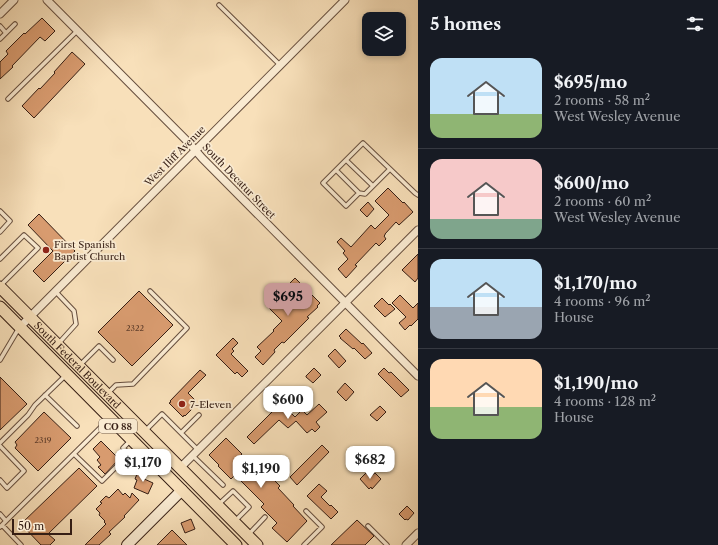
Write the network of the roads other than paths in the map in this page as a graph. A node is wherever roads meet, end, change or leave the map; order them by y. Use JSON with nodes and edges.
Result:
{"nodes":[{"id":1,"x":14,"y":0,"type":"edge"},
{"id":2,"x":47,"y":0,"type":"edge"},
{"id":3,"x":345,"y":0,"type":"edge"},
{"id":4,"x":219,"y":5,"type":"dead end"},
{"id":5,"x":0,"y":14,"type":"edge"},
{"id":6,"x":15,"y":24,"type":"dead end"},
{"id":7,"x":0,"y":26,"type":"edge"},
{"id":8,"x":77,"y":31,"type":"junction"},
{"id":9,"x":6,"y":33,"type":"junction"},
{"id":10,"x":0,"y":39,"type":"edge"},
{"id":11,"x":280,"y":65,"type":"junction"},
{"id":12,"x":8,"y":99,"type":"dead end"},
{"id":13,"x":195,"y":150,"type":"junction"},
{"id":14,"x":346,"y":160,"type":"junction"},
{"id":15,"x":390,"y":169,"type":"junction"},
{"id":16,"x":336,"y":170,"type":"junction"},
{"id":17,"x":373,"y":186,"type":"junction"},
{"id":18,"x":359,"y":194,"type":"junction"},
{"id":19,"x":418,"y":195,"type":"edge"},
{"id":20,"x":0,"y":211,"type":"edge"},
{"id":21,"x":418,"y":230,"type":"edge"},
{"id":22,"x":0,"y":232,"type":"edge"},
{"id":23,"x":0,"y":259,"type":"edge"},
{"id":24,"x":1,"y":288,"type":"edge"},
{"id":25,"x":55,"y":291,"type":"junction"},
{"id":26,"x":150,"y":291,"type":"dead end"},
{"id":27,"x":345,"y":302,"type":"junction"},
{"id":28,"x":0,"y":307,"type":"edge"},
{"id":29,"x":30,"y":317,"type":"junction"},
{"id":30,"x":20,"y":327,"type":"junction"},
{"id":31,"x":57,"y":344,"type":"junction"},
{"id":32,"x":0,"y":360,"type":"edge"},
{"id":33,"x":113,"y":360,"type":"dead end"},
{"id":34,"x":79,"y":366,"type":"junction"},
{"id":35,"x":66,"y":374,"type":"junction"},
{"id":36,"x":418,"y":376,"type":"edge"},
{"id":37,"x":45,"y":394,"type":"junction"},
{"id":38,"x":107,"y":394,"type":"junction"},
{"id":39,"x":199,"y":415,"type":"dead end"},
{"id":40,"x":110,"y":418,"type":"junction"},
{"id":41,"x":77,"y":426,"type":"dead end"},
{"id":42,"x":144,"y":432,"type":"junction"},
{"id":43,"x":181,"y":433,"type":"junction"},
{"id":44,"x":131,"y":439,"type":"junction"},
{"id":45,"x":0,"y":444,"type":"edge"},
{"id":46,"x":198,"y":450,"type":"junction"},
{"id":47,"x":74,"y":454,"type":"junction"},
{"id":48,"x":192,"y":455,"type":"junction"},
{"id":49,"x":180,"y":468,"type":"junction"},
{"id":50,"x":0,"y":480,"type":"edge"},
{"id":51,"x":223,"y":485,"type":"dead end"},
{"id":52,"x":182,"y":490,"type":"junction"},
{"id":53,"x":218,"y":506,"type":"junction"},
{"id":54,"x":306,"y":510,"type":"dead end"},
{"id":55,"x":0,"y":514,"type":"edge"},
{"id":56,"x":265,"y":518,"type":"dead end"},
{"id":57,"x":6,"y":520,"type":"junction"},
{"id":58,"x":234,"y":522,"type":"junction"},
{"id":59,"x":1,"y":526,"type":"edge"},
{"id":60,"x":368,"y":526,"type":"dead end"},
{"id":61,"x":246,"y":533,"type":"junction"},
{"id":62,"x":418,"y":533,"type":"edge"},
{"id":63,"x":385,"y":544,"type":"edge"},
{"id":64,"x":21,"y":545,"type":"edge"},
{"id":65,"x":127,"y":545,"type":"edge"},
{"id":66,"x":236,"y":545,"type":"edge"},
{"id":67,"x":257,"y":545,"type":"edge"},
{"id":68,"x":304,"y":545,"type":"edge"},
{"id":69,"x":406,"y":545,"type":"edge"}],
"edges":[{"from":1,"to":5,"type":"street"},
{"from":2,"to":8,"type":"street","name":"South Decatur Street"},
{"from":3,"to":11,"type":"street","name":"West Iliff Avenue"},
{"from":4,"to":11,"type":"lane"},
{"from":6,"to":9,"type":"lane"},
{"from":7,"to":9,"type":"lane"},
{"from":8,"to":12,"type":"lane"},
{"from":8,"to":13,"type":"street","name":"South Decatur Street"},
{"from":9,"to":10,"type":"lane"},
{"from":11,"to":13,"type":"street","name":"West Iliff Avenue"},
{"from":13,"to":25,"type":"street","name":"West Iliff Avenue"},
{"from":13,"to":27,"type":"street","name":"South Decatur Street"},
{"from":14,"to":15,"type":"lane"},
{"from":14,"to":16,"type":"lane"},
{"from":14,"to":17,"type":"lane"},
{"from":15,"to":17,"type":"lane"},
{"from":15,"to":19,"type":"lane"},
{"from":16,"to":18,"type":"lane"},
{"from":16,"to":18,"type":"lane"},
{"from":17,"to":18,"type":"lane"},
{"from":20,"to":22,"type":"lane"},
{"from":21,"to":27,"type":"street"},
{"from":23,"to":24,"type":"lane"},
{"from":24,"to":29,"type":"main road","name":"South Federal Boulevard","number":"CO 88"},
{"from":25,"to":29,"type":"street","name":"West Iliff Avenue"},
{"from":25,"to":31,"type":"lane"},
{"from":26,"to":38,"type":"lane"},
{"from":27,"to":36,"type":"street","name":"South Decatur Street"},
{"from":27,"to":46,"type":"street"},
{"from":28,"to":30,"type":"main road","name":"South Federal Boulevard","number":"CO 88"},
{"from":29,"to":30,"type":"street","name":"West Iliff Avenue"},
{"from":29,"to":31,"type":"main road","name":"South Federal Boulevard","number":"CO 88"},
{"from":30,"to":32,"type":"lane"},
{"from":30,"to":35,"type":"main road","name":"South Federal Boulevard","number":"CO 88"},
{"from":31,"to":34,"type":"main road","name":"South Federal Boulevard","number":"CO 88"},
{"from":33,"to":34,"type":"lane"},
{"from":34,"to":38,"type":"main road","name":"South Federal Boulevard","number":"CO 88"},
{"from":35,"to":37,"type":"lane"},
{"from":35,"to":40,"type":"main road","name":"South Federal Boulevard","number":"CO 88"},
{"from":37,"to":41,"type":"lane"},
{"from":37,"to":45,"type":"lane"},
{"from":38,"to":42,"type":"main road","name":"South Federal Boulevard","number":"CO 88"},
{"from":39,"to":43,"type":"lane"},
{"from":40,"to":44,"type":"main road","name":"South Federal Boulevard","number":"CO 88"},
{"from":40,"to":47,"type":"lane"},
{"from":40,"to":49,"type":"main road"},
{"from":42,"to":43,"type":"lane"},
{"from":42,"to":49,"type":"main road","name":"South Federal Boulevard","number":"CO 88"},
{"from":43,"to":46,"type":"lane"},
{"from":44,"to":47,"type":"lane"},
{"from":44,"to":52,"type":"main road","name":"South Federal Boulevard","number":"CO 88"},
{"from":45,"to":50,"type":"lane"},
{"from":46,"to":48,"type":"street"},
{"from":47,"to":57,"type":"lane"},
{"from":48,"to":49,"type":"street"},
{"from":48,"to":51,"type":"lane"},
{"from":49,"to":53,"type":"main road","name":"South Federal Boulevard","number":"CO 88"},
{"from":52,"to":61,"type":"main road"},
{"from":52,"to":65,"type":"street"},
{"from":52,"to":66,"type":"main road","name":"South Federal Boulevard","number":"CO 88"},
{"from":53,"to":58,"type":"main road","name":"South Federal Boulevard","number":"CO 88"},
{"from":53,"to":58,"type":"lane"},
{"from":54,"to":68,"type":"lane"},
{"from":55,"to":57,"type":"lane"},
{"from":56,"to":61,"type":"lane"},
{"from":57,"to":59,"type":"lane"},
{"from":58,"to":61,"type":"main road","name":"South Federal Boulevard","number":"CO 88"},
{"from":59,"to":64,"type":"lane"},
{"from":60,"to":63,"type":"lane"},
{"from":61,"to":67,"type":"main road","name":"South Federal Boulevard","number":"CO 88"},
{"from":62,"to":69,"type":"street"}]}
